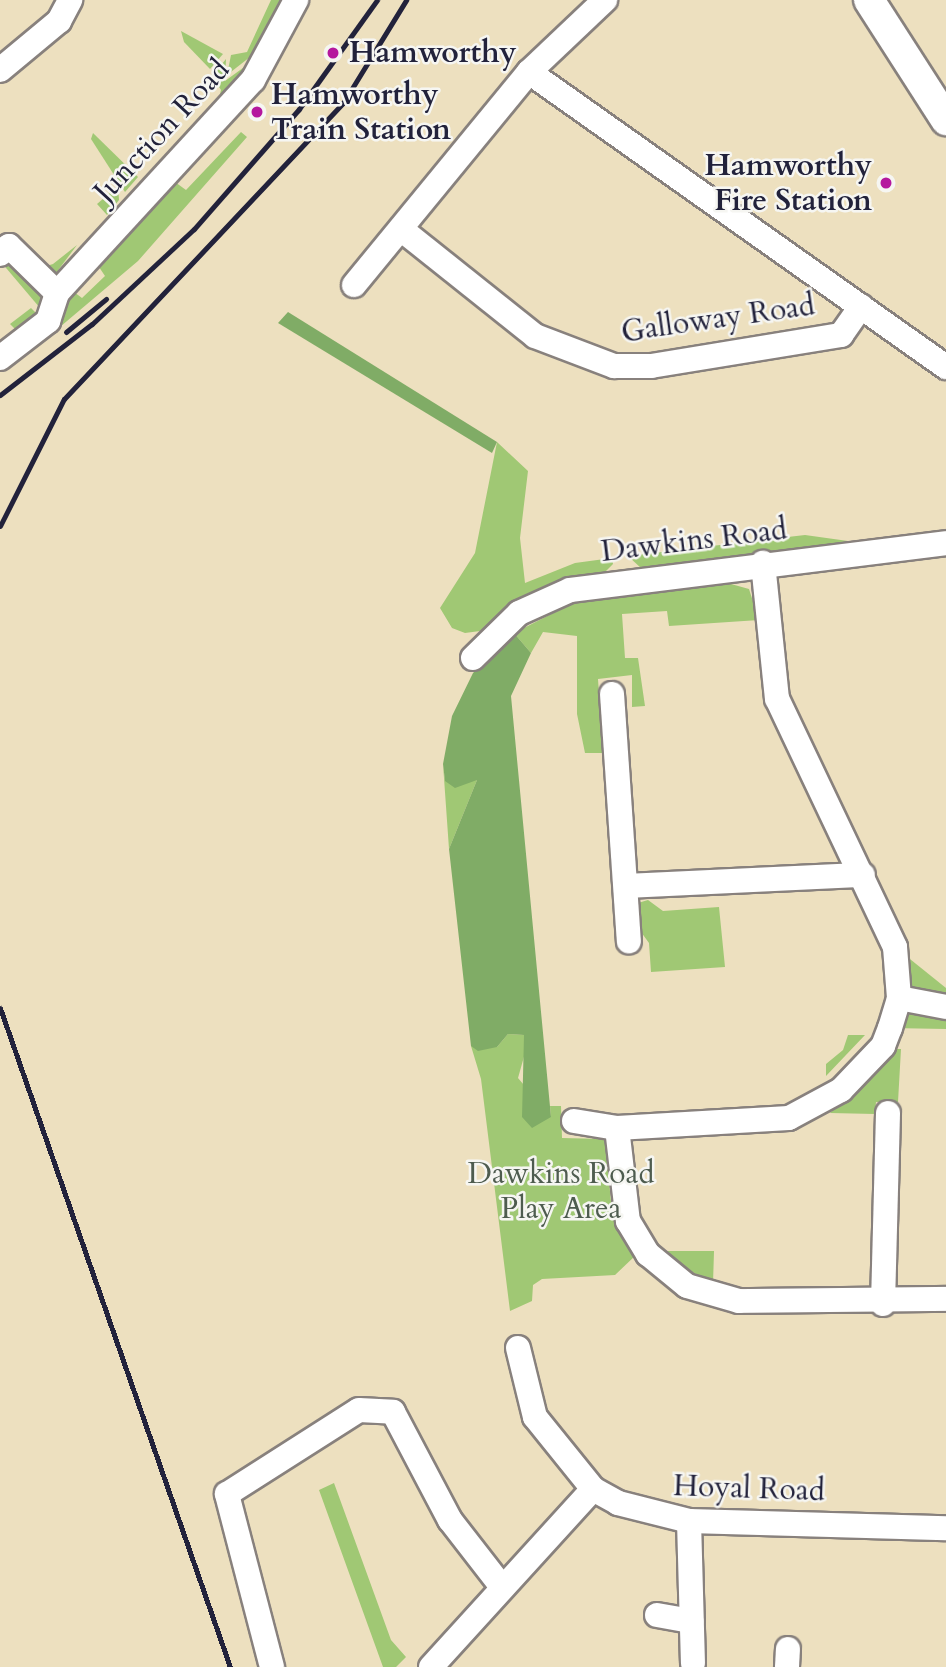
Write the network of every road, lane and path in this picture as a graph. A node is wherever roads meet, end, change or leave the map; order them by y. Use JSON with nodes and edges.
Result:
{"nodes":[{"id":1,"x":70,"y":0,"type":"edge"},
{"id":2,"x":296,"y":0,"type":"edge"},
{"id":3,"x":605,"y":0,"type":"edge"},
{"id":4,"x":869,"y":0,"type":"edge"},
{"id":5,"x":0,"y":70,"type":"edge"},
{"id":6,"x":529,"y":72,"type":"junction"},
{"id":7,"x":946,"y":120,"type":"edge"},
{"id":8,"x":401,"y":229,"type":"junction"},
{"id":9,"x":0,"y":254,"type":"edge"},
{"id":10,"x":354,"y":285,"type":"dead end"},
{"id":11,"x":57,"y":293,"type":"junction"},
{"id":12,"x":861,"y":306,"type":"junction"},
{"id":13,"x":0,"y":358,"type":"edge"},
{"id":14,"x":946,"y":367,"type":"edge"},
{"id":15,"x":946,"y":543,"type":"edge"},
{"id":16,"x":763,"y":563,"type":"junction"},
{"id":17,"x":473,"y":657,"type":"dead end"},
{"id":18,"x":612,"y":694,"type":"dead end"},
{"id":19,"x":863,"y":875,"type":"junction"},
{"id":20,"x":627,"y":886,"type":"junction"},
{"id":21,"x":629,"y":941,"type":"dead end"},
{"id":22,"x":899,"y":998,"type":"junction"},
{"id":23,"x":946,"y":1007,"type":"edge"},
{"id":24,"x":888,"y":1113,"type":"dead end"},
{"id":25,"x":574,"y":1121,"type":"dead end"},
{"id":26,"x":617,"y":1128,"type":"junction"},
{"id":27,"x":946,"y":1299,"type":"edge"},
{"id":28,"x":883,"y":1304,"type":"junction"},
{"id":29,"x":518,"y":1348,"type":"dead end"},
{"id":30,"x":593,"y":1489,"type":"junction"},
{"id":31,"x":690,"y":1521,"type":"junction"},
{"id":32,"x":946,"y":1528,"type":"edge"},
{"id":33,"x":502,"y":1587,"type":"junction"},
{"id":34,"x":657,"y":1615,"type":"dead end"},
{"id":35,"x":691,"y":1621,"type":"junction"},
{"id":36,"x":693,"y":1663,"type":"dead end"},
{"id":37,"x":442,"y":1664,"type":"edge"},
{"id":38,"x":272,"y":1667,"type":"edge"}],
"edges":[{"from":1,"to":5,"type":"street"},
{"from":2,"to":11,"type":"street","name":"Junction Road"},
{"from":3,"to":6,"type":"street"},
{"from":4,"to":7,"type":"main road"},
{"from":6,"to":8,"type":"street"},
{"from":6,"to":12,"type":"street"},
{"from":8,"to":10,"type":"street"},
{"from":8,"to":12,"type":"street","name":"Galloway Road"},
{"from":9,"to":11,"type":"street"},
{"from":11,"to":13,"type":"street","name":"Junction Road"},
{"from":12,"to":14,"type":"street"},
{"from":15,"to":16,"type":"street","name":"Dawkins Road"},
{"from":16,"to":17,"type":"street","name":"Dawkins Road"},
{"from":16,"to":19,"type":"street"},
{"from":18,"to":20,"type":"street"},
{"from":19,"to":20,"type":"street"},
{"from":19,"to":22,"type":"street"},
{"from":20,"to":21,"type":"street"},
{"from":22,"to":23,"type":"street"},
{"from":22,"to":26,"type":"street"},
{"from":24,"to":28,"type":"street"},
{"from":25,"to":26,"type":"street"},
{"from":26,"to":28,"type":"street"},
{"from":27,"to":28,"type":"street"},
{"from":29,"to":30,"type":"street","name":"Hoyal Road"},
{"from":30,"to":31,"type":"street","name":"Hoyal Road"},
{"from":30,"to":33,"type":"street"},
{"from":31,"to":32,"type":"street","name":"Hoyal Road"},
{"from":31,"to":35,"type":"street"},
{"from":33,"to":37,"type":"street"},
{"from":33,"to":38,"type":"street"},
{"from":34,"to":35,"type":"street"},
{"from":35,"to":36,"type":"street"}]}
